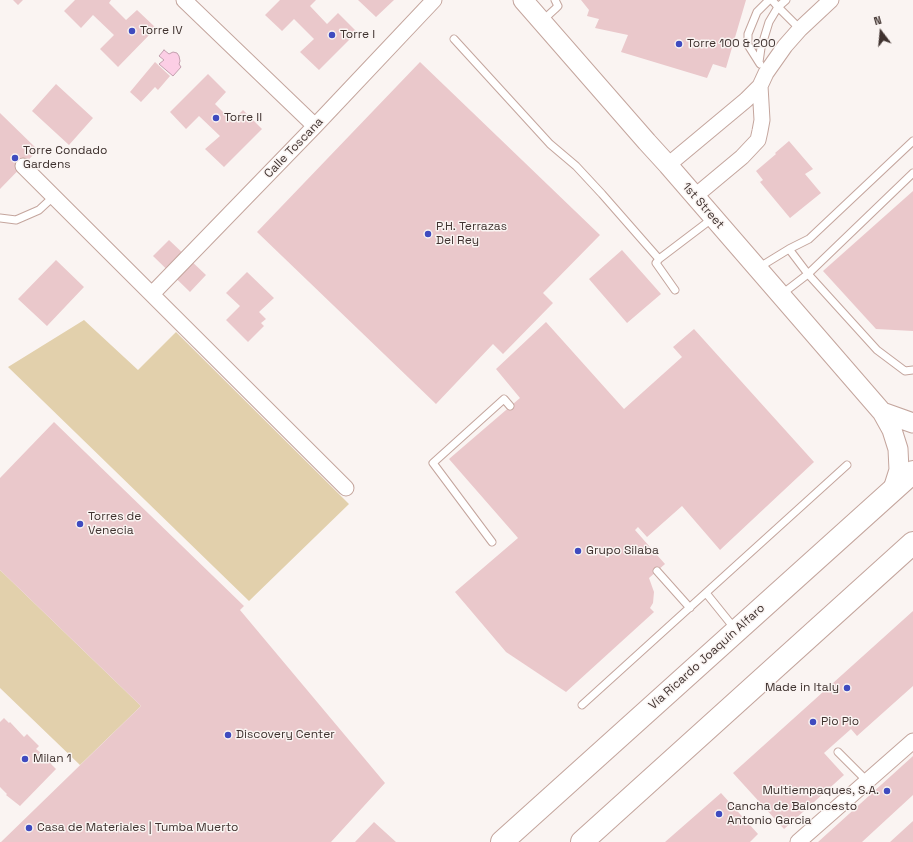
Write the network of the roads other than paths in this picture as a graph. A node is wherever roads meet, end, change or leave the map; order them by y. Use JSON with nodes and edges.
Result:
{"nodes":[{"id":1,"x":184,"y":0,"type":"edge"},
{"id":2,"x":434,"y":0,"type":"edge"},
{"id":3,"x":555,"y":0,"type":"edge"},
{"id":4,"x":770,"y":0,"type":"edge"},
{"id":5,"x":786,"y":0,"type":"edge"},
{"id":6,"x":831,"y":0,"type":"edge"},
{"id":7,"x":522,"y":2,"type":"edge"},
{"id":8,"x":778,"y":7,"type":"junction"},
{"id":9,"x":541,"y":21,"type":"junction"},
{"id":10,"x":800,"y":29,"type":"junction"},
{"id":11,"x":454,"y":39,"type":"dead end"},
{"id":12,"x":761,"y":74,"type":"junction"},
{"id":13,"x":316,"y":126,"type":"junction"},
{"id":14,"x":913,"y":141,"type":"edge"},
{"id":15,"x":22,"y":166,"type":"dead end"},
{"id":16,"x":668,"y":166,"type":"junction"},
{"id":17,"x":913,"y":173,"type":"edge"},
{"id":18,"x":53,"y":197,"type":"junction"},
{"id":19,"x":694,"y":197,"type":"junction"},
{"id":20,"x":0,"y":218,"type":"edge"},
{"id":21,"x":713,"y":218,"type":"junction"},
{"id":22,"x":789,"y":249,"type":"junction"},
{"id":23,"x":659,"y":259,"type":"junction"},
{"id":24,"x":756,"y":268,"type":"junction"},
{"id":25,"x":808,"y":274,"type":"junction"},
{"id":26,"x":675,"y":290,"type":"dead end"},
{"id":27,"x":152,"y":294,"type":"junction"},
{"id":28,"x":780,"y":296,"type":"junction"},
{"id":29,"x":913,"y":370,"type":"edge"},
{"id":30,"x":510,"y":406,"type":"dead end"},
{"id":31,"x":882,"y":412,"type":"junction"},
{"id":32,"x":913,"y":423,"type":"edge"},
{"id":33,"x":846,"y":465,"type":"dead end"},
{"id":34,"x":913,"y":472,"type":"edge"},
{"id":35,"x":346,"y":488,"type":"dead end"},
{"id":36,"x":893,"y":489,"type":"junction"},
{"id":37,"x":492,"y":542,"type":"dead end"},
{"id":38,"x":909,"y":551,"type":"edge"},
{"id":39,"x":657,"y":571,"type":"dead end"},
{"id":40,"x":706,"y":593,"type":"junction"},
{"id":41,"x":690,"y":608,"type":"junction"},
{"id":42,"x":737,"y":630,"type":"junction"},
{"id":43,"x":582,"y":705,"type":"dead end"},
{"id":44,"x":913,"y":741,"type":"edge"},
{"id":45,"x":838,"y":752,"type":"dead end"},
{"id":46,"x":866,"y":781,"type":"junction"},
{"id":47,"x":502,"y":842,"type":"edge"},
{"id":48,"x":582,"y":842,"type":"edge"},
{"id":49,"x":798,"y":842,"type":"edge"}],
"edges":[{"from":1,"to":13,"type":"street"},
{"from":2,"to":13,"type":"street","name":"Calle Toscana"},
{"from":3,"to":9,"type":"lane"},
{"from":4,"to":8,"type":"lane"},
{"from":4,"to":12,"type":"lane"},
{"from":5,"to":8,"type":"lane"},
{"from":6,"to":10,"type":"street"},
{"from":7,"to":9,"type":"street","name":"1st Street"},
{"from":8,"to":10,"type":"lane"},
{"from":8,"to":12,"type":"lane"},
{"from":9,"to":16,"type":"street","name":"1st Street"},
{"from":10,"to":12,"type":"street"},
{"from":11,"to":23,"type":"lane"},
{"from":12,"to":16,"type":"street"},
{"from":12,"to":19,"type":"street"},
{"from":13,"to":27,"type":"street","name":"Calle Toscana"},
{"from":14,"to":22,"type":"lane"},
{"from":15,"to":18,"type":"street"},
{"from":16,"to":19,"type":"street","name":"1st Street"},
{"from":17,"to":25,"type":"lane"},
{"from":18,"to":20,"type":"lane"},
{"from":18,"to":27,"type":"street"},
{"from":19,"to":21,"type":"street","name":"1st Street"},
{"from":21,"to":23,"type":"lane"},
{"from":21,"to":24,"type":"street","name":"1st Street"},
{"from":22,"to":24,"type":"lane"},
{"from":22,"to":25,"type":"lane"},
{"from":23,"to":26,"type":"lane"},
{"from":24,"to":28,"type":"street","name":"1st Street"},
{"from":25,"to":28,"type":"lane"},
{"from":25,"to":29,"type":"lane"},
{"from":27,"to":35,"type":"street"},
{"from":28,"to":31,"type":"street","name":"1st Street"},
{"from":30,"to":37,"type":"lane"},
{"from":31,"to":32,"type":"street","name":"1st Street"},
{"from":31,"to":36,"type":"street","name":"1st Street"},
{"from":33,"to":40,"type":"lane"},
{"from":34,"to":36,"type":"main road","name":"Vía Ricardo Joaquín Alfaro"},
{"from":36,"to":42,"type":"main road","name":"Vía Ricardo Joaquín Alfaro"},
{"from":38,"to":48,"type":"main road"},
{"from":39,"to":41,"type":"lane"},
{"from":40,"to":41,"type":"lane"},
{"from":40,"to":42,"type":"lane"},
{"from":41,"to":43,"type":"lane"},
{"from":42,"to":47,"type":"main road","name":"Vía Ricardo Joaquín Alfaro"},
{"from":44,"to":46,"type":"street"},
{"from":45,"to":46,"type":"lane"},
{"from":46,"to":49,"type":"street"}]}
